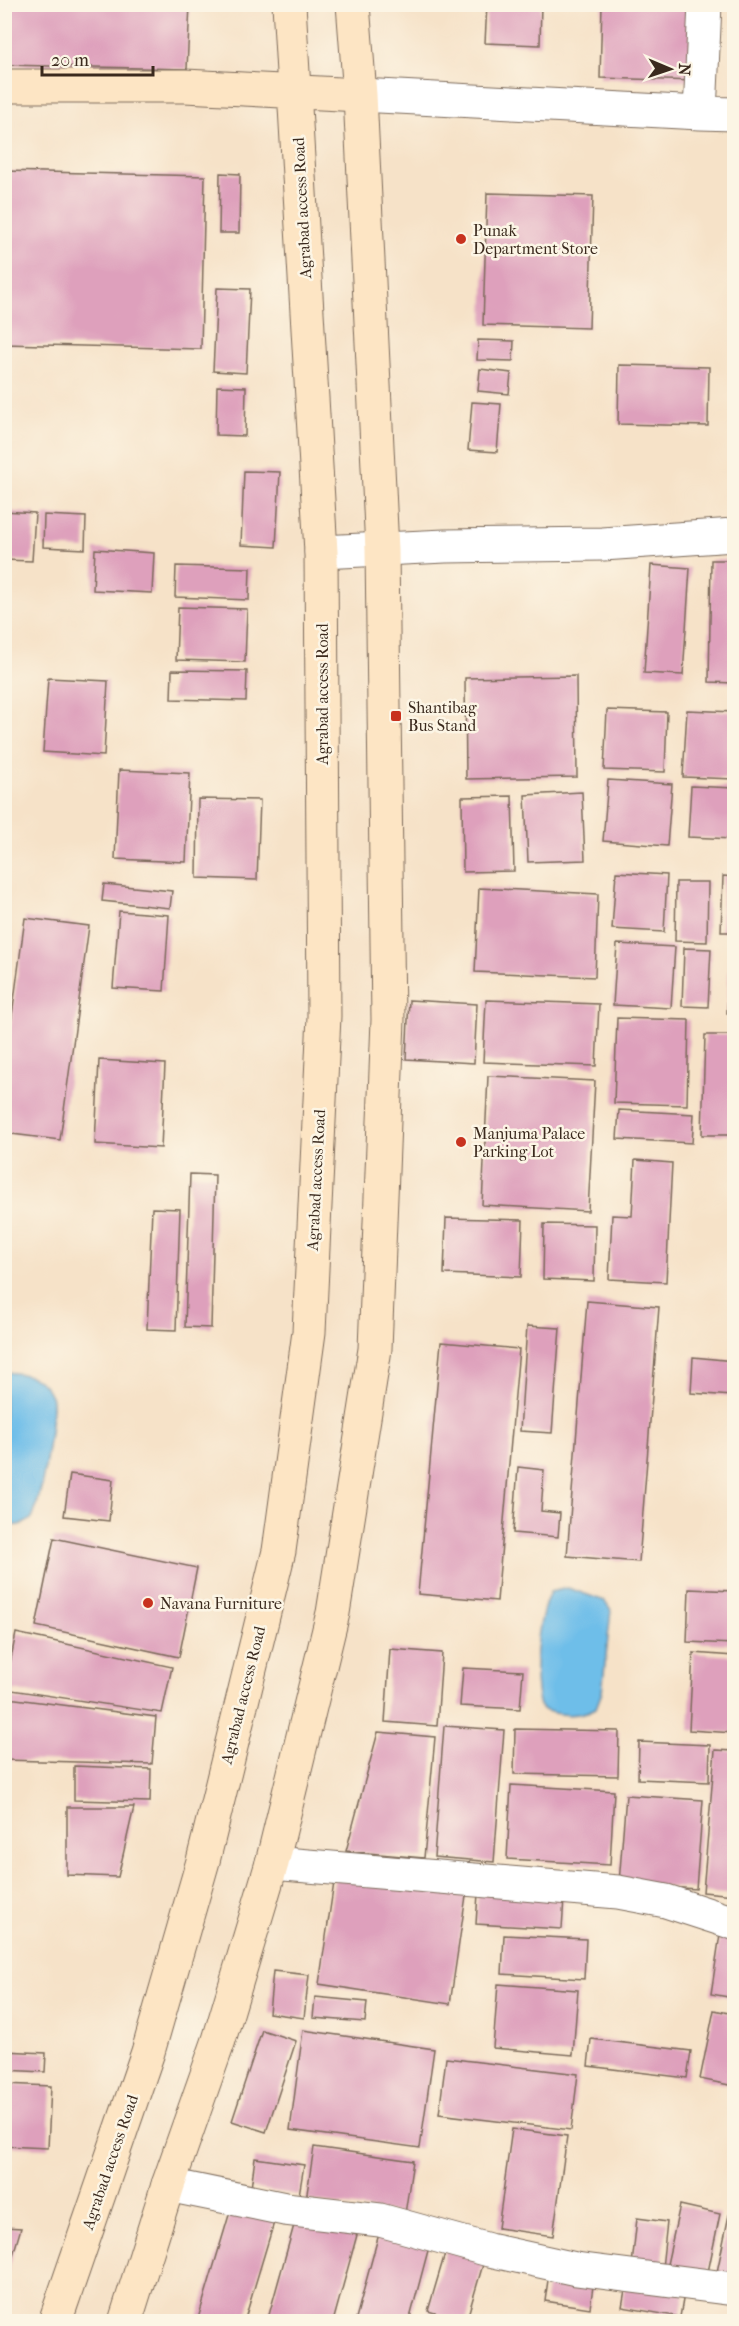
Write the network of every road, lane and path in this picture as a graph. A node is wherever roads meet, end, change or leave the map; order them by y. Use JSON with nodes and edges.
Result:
{"nodes":[{"id":1,"x":289,"y":4,"type":"edge"},
{"id":2,"x":353,"y":4,"type":"edge"},
{"id":3,"x":705,"y":4,"type":"edge"},
{"id":4,"x":4,"y":86,"type":"edge"},
{"id":5,"x":296,"y":94,"type":"junction"},
{"id":6,"x":360,"y":95,"type":"junction"},
{"id":7,"x":699,"y":114,"type":"junction"},
{"id":8,"x":735,"y":114,"type":"edge"},
{"id":9,"x":735,"y":535,"type":"edge"},
{"id":10,"x":382,"y":550,"type":"junction"},
{"id":11,"x":321,"y":552,"type":"junction"},
{"id":12,"x":272,"y":1863,"type":"junction"},
{"id":13,"x":735,"y":1923,"type":"edge"},
{"id":14,"x":168,"y":2185,"type":"junction"},
{"id":15,"x":735,"y":2289,"type":"edge"},
{"id":16,"x":55,"y":2322,"type":"edge"},
{"id":17,"x":125,"y":2322,"type":"edge"}],
"edges":[{"from":1,"to":5,"type":"main road","name":"Agrabad access Road"},
{"from":2,"to":6,"type":"main road"},
{"from":3,"to":7,"type":"street"},
{"from":4,"to":5,"type":"main road"},
{"from":5,"to":6,"type":"main road"},
{"from":5,"to":11,"type":"main road","name":"Agrabad access Road"},
{"from":6,"to":7,"type":"street"},
{"from":6,"to":10,"type":"main road"},
{"from":7,"to":8,"type":"street"},
{"from":9,"to":10,"type":"street"},
{"from":10,"to":11,"type":"street"},
{"from":10,"to":12,"type":"main road"},
{"from":11,"to":16,"type":"main road","name":"Agrabad access Road"},
{"from":12,"to":13,"type":"street"},
{"from":12,"to":14,"type":"main road"},
{"from":14,"to":15,"type":"street"},
{"from":14,"to":17,"type":"main road"}]}
